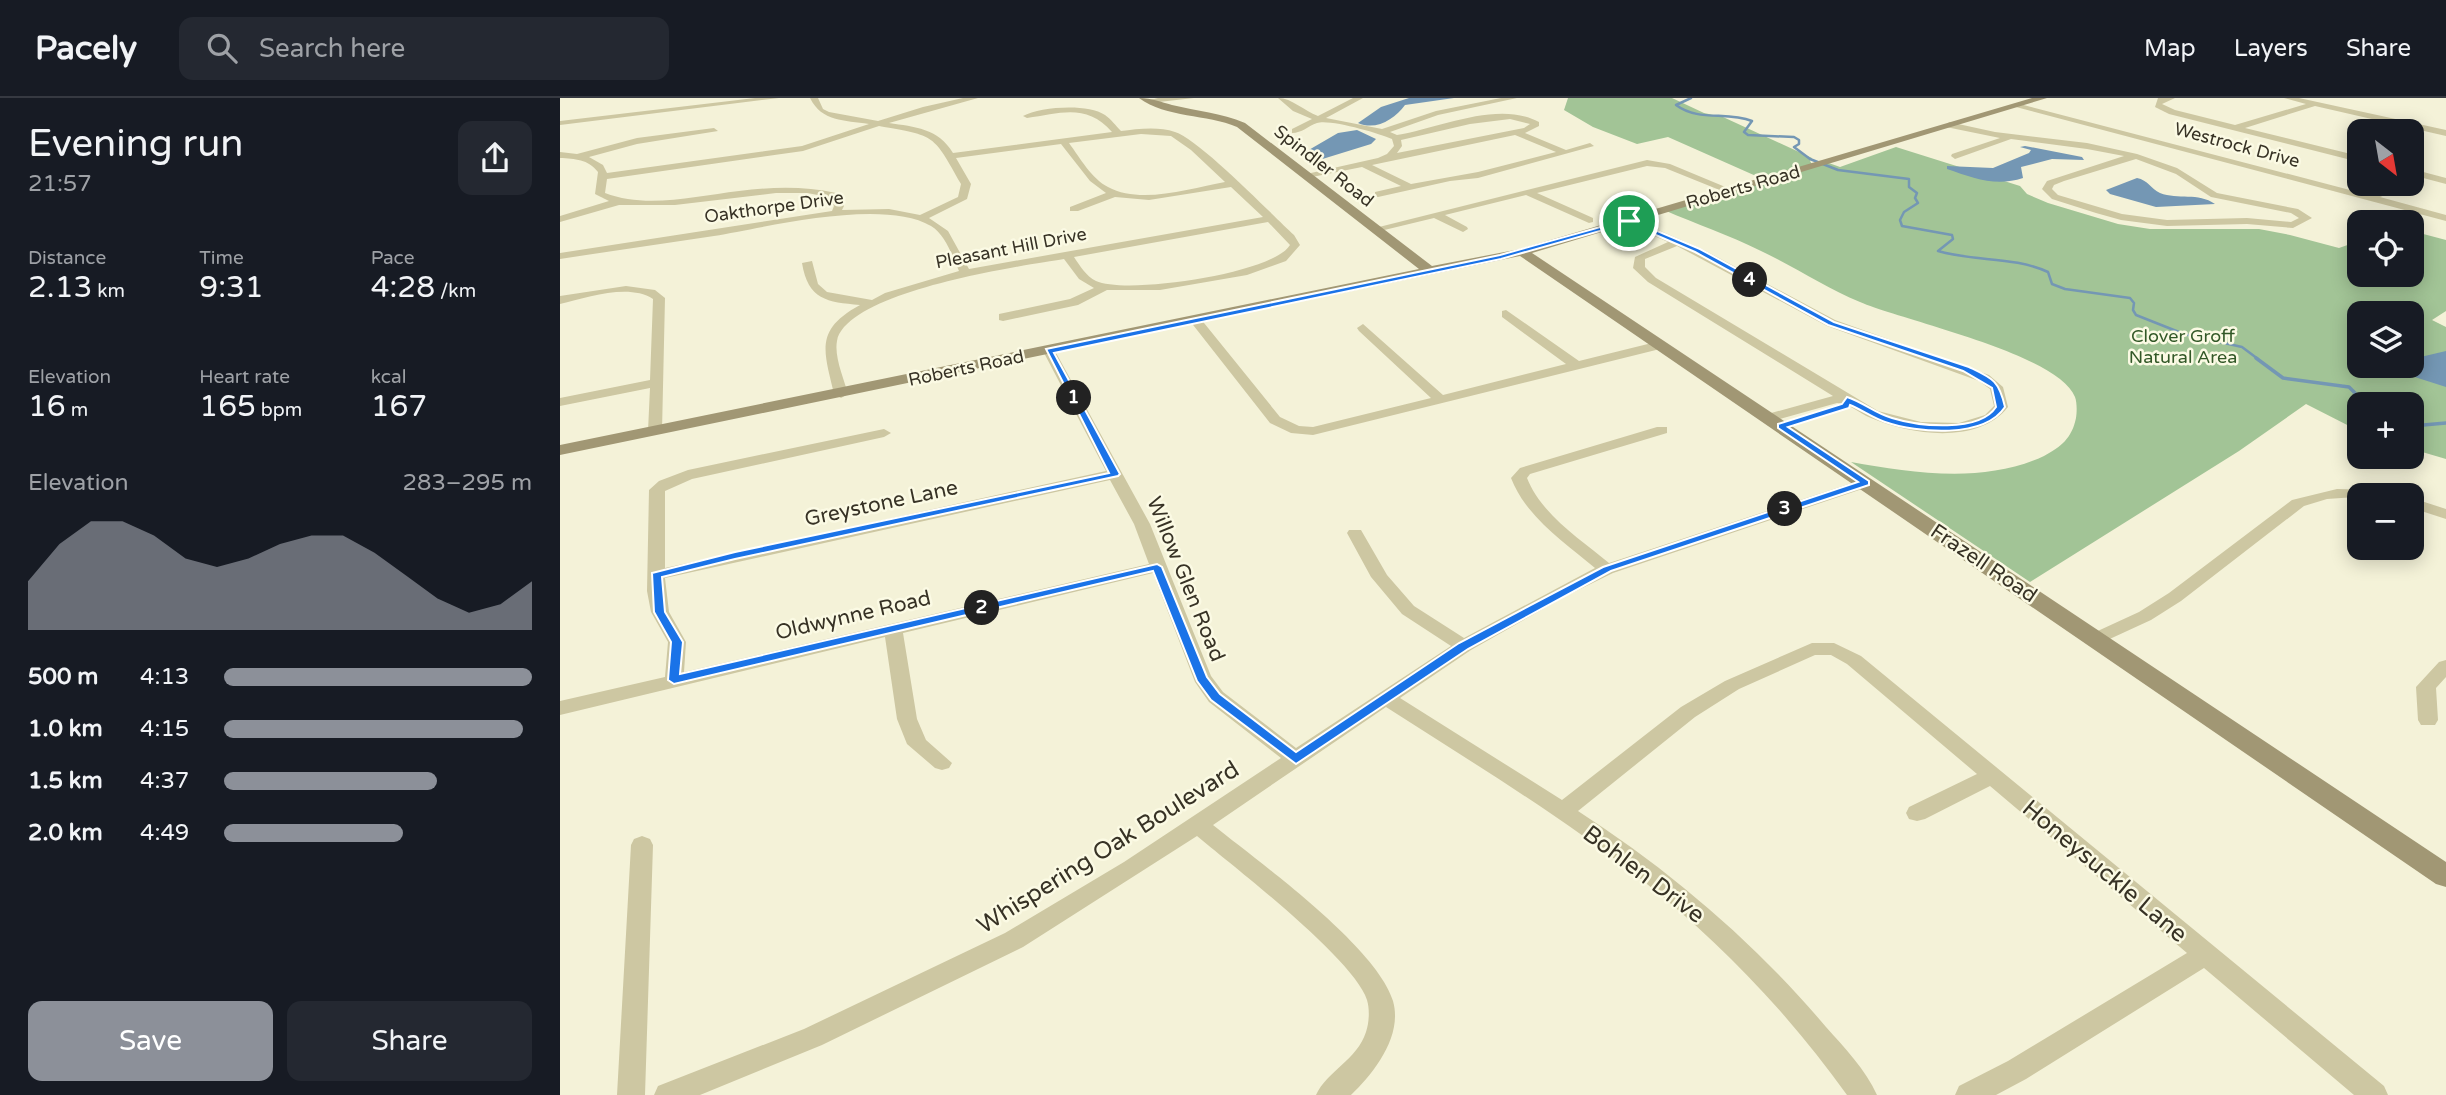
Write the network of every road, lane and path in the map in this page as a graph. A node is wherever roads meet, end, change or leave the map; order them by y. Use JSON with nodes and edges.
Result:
{"nodes":[{"id":1,"x":775,"y":98,"type":"edge"},
{"id":2,"x":814,"y":98,"type":"edge"},
{"id":3,"x":974,"y":98,"type":"edge"},
{"id":4,"x":1189,"y":98,"type":"edge"},
{"id":5,"x":1282,"y":98,"type":"edge"},
{"id":6,"x":1359,"y":98,"type":"edge"},
{"id":7,"x":1513,"y":98,"type":"edge"},
{"id":8,"x":2042,"y":98,"type":"edge"},
{"id":9,"x":2048,"y":98,"type":"edge"},
{"id":10,"x":2171,"y":98,"type":"edge"},
{"id":11,"x":2288,"y":98,"type":"edge"},
{"id":12,"x":1147,"y":100,"type":"edge"},
{"id":13,"x":728,"y":101,"type":"edge"},
{"id":14,"x":2316,"y":104,"type":"junction"},
{"id":15,"x":2019,"y":105,"type":"junction"},
{"id":16,"x":628,"y":106,"type":"dead end"},
{"id":17,"x":1180,"y":109,"type":"junction"},
{"id":18,"x":1027,"y":116,"type":"dead end"},
{"id":19,"x":617,"y":117,"type":"junction"},
{"id":20,"x":1316,"y":119,"type":"junction"},
{"id":21,"x":2382,"y":119,"type":"edge"},
{"id":22,"x":560,"y":123,"type":"edge"},
{"id":23,"x":882,"y":124,"type":"junction"},
{"id":24,"x":1949,"y":125,"type":"junction"},
{"id":25,"x":2234,"y":128,"type":"junction"},
{"id":26,"x":2424,"y":128,"type":"edge"},
{"id":27,"x":714,"y":131,"type":"dead end"},
{"id":28,"x":1295,"y":131,"type":"dead end"},
{"id":29,"x":1384,"y":131,"type":"junction"},
{"id":30,"x":1117,"y":132,"type":"junction"},
{"id":31,"x":1515,"y":132,"type":"junction"},
{"id":32,"x":2446,"y":133,"type":"edge"},
{"id":33,"x":1396,"y":138,"type":"junction"},
{"id":34,"x":2008,"y":138,"type":"junction"},
{"id":35,"x":1062,"y":140,"type":"junction"},
{"id":36,"x":1590,"y":146,"type":"dead end"},
{"id":37,"x":1564,"y":152,"type":"junction"},
{"id":38,"x":2347,"y":152,"type":"edge"},
{"id":39,"x":2339,"y":154,"type":"junction"},
{"id":40,"x":560,"y":155,"type":"edge"},
{"id":41,"x":950,"y":156,"type":"junction"},
{"id":42,"x":1390,"y":156,"type":"junction"},
{"id":43,"x":1955,"y":156,"type":"dead end"},
{"id":44,"x":2134,"y":156,"type":"junction"},
{"id":45,"x":2347,"y":156,"type":"edge"},
{"id":46,"x":578,"y":157,"type":"junction"},
{"id":47,"x":1364,"y":164,"type":"junction"},
{"id":48,"x":1307,"y":175,"type":"junction"},
{"id":49,"x":2424,"y":175,"type":"edge"},
{"id":50,"x":2428,"y":176,"type":"junction"},
{"id":51,"x":602,"y":177,"type":"junction"},
{"id":52,"x":2424,"y":177,"type":"edge"},
{"id":53,"x":826,"y":179,"type":"dead end"},
{"id":54,"x":2446,"y":181,"type":"edge"},
{"id":55,"x":1232,"y":184,"type":"junction"},
{"id":56,"x":1410,"y":187,"type":"junction"},
{"id":57,"x":807,"y":188,"type":"junction"},
{"id":58,"x":1730,"y":191,"type":"junction"},
{"id":59,"x":1527,"y":192,"type":"junction"},
{"id":60,"x":1116,"y":193,"type":"junction"},
{"id":61,"x":1378,"y":194,"type":"dead end"},
{"id":62,"x":2374,"y":196,"type":"edge"},
{"id":63,"x":2369,"y":198,"type":"junction"},
{"id":64,"x":621,"y":201,"type":"junction"},
{"id":65,"x":1074,"y":209,"type":"dead end"},
{"id":66,"x":835,"y":214,"type":"junction"},
{"id":67,"x":1435,"y":214,"type":"junction"},
{"id":68,"x":922,"y":218,"type":"junction"},
{"id":69,"x":2446,"y":218,"type":"edge"},
{"id":70,"x":560,"y":219,"type":"edge"},
{"id":71,"x":1270,"y":219,"type":"junction"},
{"id":72,"x":1589,"y":220,"type":"dead end"},
{"id":73,"x":1629,"y":221,"type":"junction"},
{"id":74,"x":1376,"y":229,"type":"junction"},
{"id":75,"x":1463,"y":229,"type":"dead end"},
{"id":76,"x":1677,"y":242,"type":"junction"},
{"id":77,"x":1522,"y":252,"type":"junction"},
{"id":78,"x":1067,"y":255,"type":"junction"},
{"id":79,"x":560,"y":256,"type":"edge"},
{"id":80,"x":807,"y":263,"type":"dead end"},
{"id":81,"x":1431,"y":272,"type":"junction"},
{"id":82,"x":965,"y":273,"type":"junction"},
{"id":83,"x":1105,"y":287,"type":"junction"},
{"id":84,"x":560,"y":300,"type":"edge"},
{"id":85,"x":871,"y":303,"type":"junction"},
{"id":86,"x":1506,"y":314,"type":"dead end"},
{"id":87,"x":1003,"y":317,"type":"dead end"},
{"id":88,"x":1196,"y":321,"type":"junction"},
{"id":89,"x":1363,"y":328,"type":"dead end"},
{"id":90,"x":1660,"y":345,"type":"junction"},
{"id":91,"x":1049,"y":351,"type":"junction"},
{"id":92,"x":1577,"y":366,"type":"junction"},
{"id":93,"x":656,"y":383,"type":"junction"},
{"id":94,"x":841,"y":394,"type":"junction"},
{"id":95,"x":1847,"y":399,"type":"junction"},
{"id":96,"x":1441,"y":400,"type":"junction"},
{"id":97,"x":560,"y":402,"type":"edge"},
{"id":98,"x":1775,"y":422,"type":"junction"},
{"id":99,"x":1662,"y":430,"type":"dead end"},
{"id":100,"x":655,"y":431,"type":"junction"},
{"id":101,"x":884,"y":433,"type":"dead end"},
{"id":102,"x":560,"y":450,"type":"edge"},
{"id":103,"x":1115,"y":474,"type":"junction"},
{"id":104,"x":1866,"y":483,"type":"junction"},
{"id":105,"x":2347,"y":494,"type":"edge"},
{"id":106,"x":2424,"y":507,"type":"edge"},
{"id":107,"x":2446,"y":514,"type":"edge"},
{"id":108,"x":1355,"y":533,"type":"dead end"},
{"id":109,"x":1157,"y":567,"type":"junction"},
{"id":110,"x":1607,"y":569,"type":"junction"},
{"id":111,"x":656,"y":575,"type":"junction"},
{"id":112,"x":893,"y":630,"type":"junction"},
{"id":113,"x":2095,"y":639,"type":"junction"},
{"id":114,"x":1464,"y":646,"type":"junction"},
{"id":115,"x":2446,"y":666,"type":"edge"},
{"id":116,"x":674,"y":680,"type":"junction"},
{"id":117,"x":1386,"y":698,"type":"junction"},
{"id":118,"x":560,"y":708,"type":"edge"},
{"id":119,"x":2428,"y":720,"type":"dead end"},
{"id":120,"x":1296,"y":759,"type":"junction"},
{"id":121,"x":942,"y":763,"type":"dead end"},
{"id":122,"x":1991,"y":776,"type":"junction"},
{"id":123,"x":1562,"y":812,"type":"junction"},
{"id":124,"x":1917,"y":813,"type":"dead end"},
{"id":125,"x":1198,"y":824,"type":"junction"},
{"id":126,"x":642,"y":845,"type":"dead end"},
{"id":127,"x":2446,"y":876,"type":"edge"},
{"id":128,"x":2206,"y":954,"type":"junction"},
{"id":129,"x":631,"y":1095,"type":"edge"},
{"id":130,"x":668,"y":1095,"type":"edge"},
{"id":131,"x":1330,"y":1095,"type":"edge"},
{"id":132,"x":1863,"y":1095,"type":"edge"},
{"id":133,"x":1969,"y":1095,"type":"edge"},
{"id":134,"x":2374,"y":1095,"type":"edge"}],
"edges":[{"from":1,"to":13,"type":"street"},
{"from":2,"to":23,"type":"street"},
{"from":3,"to":23,"type":"street"},
{"from":4,"to":12,"type":"street"},
{"from":4,"to":17,"type":"street"},
{"from":5,"to":20,"type":"street"},
{"from":6,"to":20,"type":"street"},
{"from":7,"to":29,"type":"street"},
{"from":8,"to":15,"type":"main road","name":"Roberts Road"},
{"from":9,"to":15,"type":"main road","name":"Roberts Road"},
{"from":10,"to":25,"type":"street"},
{"from":11,"to":14,"type":"street"},
{"from":12,"to":17,"type":"main road","name":"Spindler Road"},
{"from":13,"to":19,"type":"street"},
{"from":14,"to":21,"type":"street"},
{"from":14,"to":25,"type":"street"},
{"from":15,"to":24,"type":"main road","name":"Roberts Road"},
{"from":15,"to":63,"type":"street","name":"Westrock Drive"},
{"from":16,"to":19,"type":"street"},
{"from":17,"to":48,"type":"main road","name":"Spindler Road"},
{"from":18,"to":30,"type":"street"},
{"from":19,"to":22,"type":"street"},
{"from":20,"to":28,"type":"street"},
{"from":20,"to":29,"type":"street"},
{"from":23,"to":41,"type":"street"},
{"from":23,"to":51,"type":"street"},
{"from":24,"to":34,"type":"street"},
{"from":24,"to":58,"type":"main road","name":"Roberts Road"},
{"from":25,"to":39,"type":"street"},
{"from":26,"to":32,"type":"street"},
{"from":27,"to":46,"type":"street"},
{"from":29,"to":33,"type":"street"},
{"from":30,"to":35,"type":"street"},
{"from":30,"to":55,"type":"street"},
{"from":31,"to":33,"type":"street"},
{"from":31,"to":37,"type":"street"},
{"from":31,"to":42,"type":"street"},
{"from":33,"to":42,"type":"street"},
{"from":34,"to":43,"type":"street"},
{"from":34,"to":44,"type":"street"},
{"from":35,"to":41,"type":"street"},
{"from":35,"to":60,"type":"street"},
{"from":36,"to":37,"type":"street"},
{"from":37,"to":56,"type":"street"},
{"from":38,"to":39,"type":"street"},
{"from":39,"to":45,"type":"street"},
{"from":40,"to":46,"type":"street"},
{"from":41,"to":68,"type":"street"},
{"from":42,"to":47,"type":"street"},
{"from":44,"to":44,"type":"street"},
{"from":46,"to":51,"type":"street"},
{"from":47,"to":48,"type":"street"},
{"from":47,"to":56,"type":"street"},
{"from":48,"to":74,"type":"main road","name":"Spindler Road"},
{"from":49,"to":50,"type":"street"},
{"from":50,"to":52,"type":"street"},
{"from":50,"to":54,"type":"street"},
{"from":51,"to":64,"type":"street"},
{"from":53,"to":57,"type":"street"},
{"from":55,"to":60,"type":"street"},
{"from":55,"to":71,"type":"street"},
{"from":56,"to":61,"type":"street"},
{"from":57,"to":64,"type":"street"},
{"from":57,"to":66,"type":"street"},
{"from":58,"to":59,"type":"street"},
{"from":58,"to":73,"type":"main road","name":"Roberts Road"},
{"from":59,"to":67,"type":"street"},
{"from":59,"to":72,"type":"street"},
{"from":60,"to":65,"type":"street"},
{"from":62,"to":63,"type":"street"},
{"from":63,"to":69,"type":"street","name":"Westrock Drive"},
{"from":64,"to":70,"type":"street"},
{"from":66,"to":68,"type":"street","name":"Oakthorpe Drive"},
{"from":66,"to":79,"type":"street","name":"Oakthorpe Drive"},
{"from":67,"to":74,"type":"street"},
{"from":67,"to":75,"type":"street"},
{"from":68,"to":82,"type":"street"},
{"from":71,"to":78,"type":"street","name":"Pleasant Hill Drive"},
{"from":71,"to":83,"type":"street"},
{"from":73,"to":76,"type":"street"},
{"from":73,"to":77,"type":"main road","name":"Roberts Road"},
{"from":74,"to":81,"type":"main road","name":"Spindler Road"},
{"from":76,"to":95,"type":"street"},
{"from":76,"to":95,"type":"street"},
{"from":77,"to":81,"type":"main road","name":"Roberts Road"},
{"from":77,"to":90,"type":"main road","name":"Frazell Road"},
{"from":78,"to":82,"type":"street","name":"Pleasant Hill Drive"},
{"from":78,"to":83,"type":"street"},
{"from":80,"to":85,"type":"street"},
{"from":81,"to":88,"type":"main road","name":"Roberts Road"},
{"from":82,"to":85,"type":"street","name":"Pleasant Hill Drive"},
{"from":83,"to":87,"type":"street"},
{"from":84,"to":93,"type":"street"},
{"from":85,"to":94,"type":"street","name":"Pleasant Hill Drive"},
{"from":86,"to":92,"type":"street"},
{"from":88,"to":91,"type":"main road","name":"Roberts Road"},
{"from":88,"to":96,"type":"street"},
{"from":89,"to":96,"type":"street"},
{"from":90,"to":92,"type":"street"},
{"from":90,"to":98,"type":"main road","name":"Frazell Road"},
{"from":91,"to":94,"type":"main road","name":"Roberts Road"},
{"from":91,"to":103,"type":"street","name":"Willow Glen Road"},
{"from":92,"to":96,"type":"street"},
{"from":93,"to":97,"type":"street"},
{"from":93,"to":100,"type":"street"},
{"from":94,"to":100,"type":"main road","name":"Roberts Road"},
{"from":95,"to":98,"type":"street"},
{"from":98,"to":104,"type":"main road","name":"Frazell Road"},
{"from":99,"to":110,"type":"street"},
{"from":100,"to":102,"type":"main road","name":"Roberts Road"},
{"from":101,"to":111,"type":"street"},
{"from":103,"to":109,"type":"street","name":"Willow Glen Road"},
{"from":103,"to":111,"type":"street","name":"Greystone Lane"},
{"from":104,"to":110,"type":"street","name":"Whispering Oak Boulevard"},
{"from":104,"to":113,"type":"main road","name":"Frazell Road"},
{"from":105,"to":113,"type":"street"},
{"from":106,"to":107,"type":"street"},
{"from":108,"to":114,"type":"street"},
{"from":109,"to":112,"type":"street","name":"Oldwynne Road"},
{"from":109,"to":120,"type":"street","name":"Willow Glen Road"},
{"from":110,"to":114,"type":"street","name":"Whispering Oak Boulevard"},
{"from":111,"to":116,"type":"street"},
{"from":112,"to":116,"type":"street","name":"Oldwynne Road"},
{"from":112,"to":121,"type":"street"},
{"from":113,"to":127,"type":"main road","name":"Frazell Road"},
{"from":114,"to":117,"type":"street","name":"Whispering Oak Boulevard"},
{"from":115,"to":119,"type":"street"},
{"from":116,"to":118,"type":"street","name":"Oldwynne Road"},
{"from":117,"to":120,"type":"street","name":"Whispering Oak Boulevard"},
{"from":117,"to":123,"type":"street","name":"Bohlen Drive"},
{"from":120,"to":125,"type":"street","name":"Whispering Oak Boulevard"},
{"from":122,"to":123,"type":"street","name":"Honeysuckle Lane"},
{"from":122,"to":124,"type":"street"},
{"from":122,"to":128,"type":"street","name":"Honeysuckle Lane"},
{"from":123,"to":132,"type":"street","name":"Bohlen Drive"},
{"from":125,"to":130,"type":"street","name":"Whispering Oak Boulevard"},
{"from":125,"to":131,"type":"street"},
{"from":126,"to":129,"type":"street"},
{"from":128,"to":133,"type":"street"},
{"from":128,"to":134,"type":"street","name":"Honeysuckle Lane"}]}
